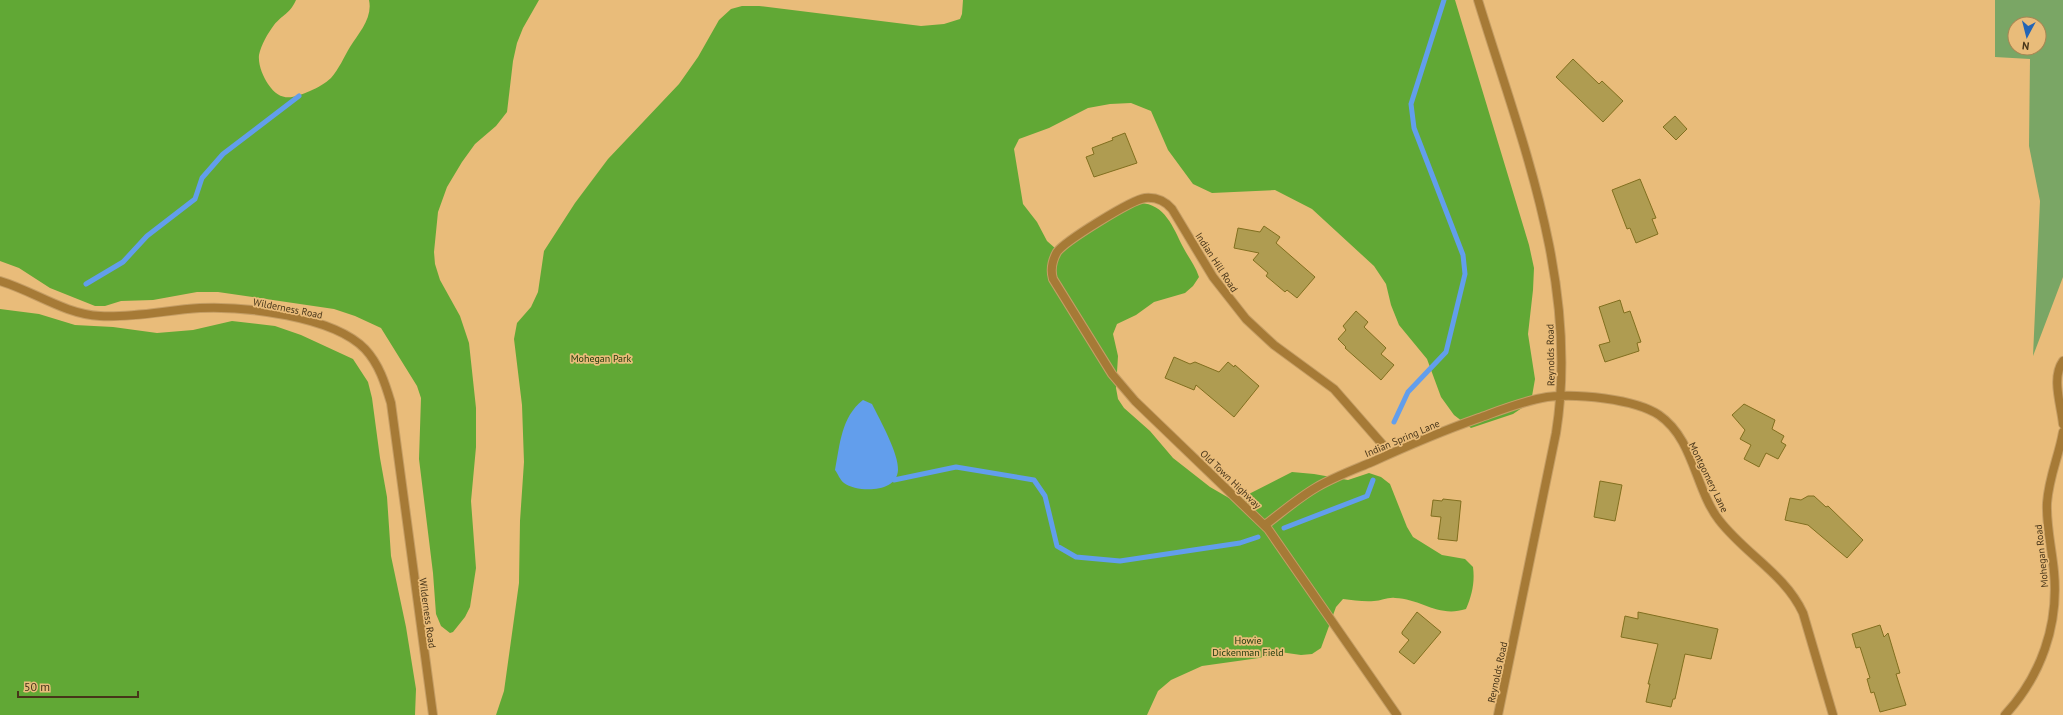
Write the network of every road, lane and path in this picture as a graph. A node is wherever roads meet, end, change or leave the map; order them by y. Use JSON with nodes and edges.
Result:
{"nodes":[{"id":1,"x":1478,"y":0,"type":"edge"},
{"id":2,"x":1052,"y":262,"type":"joint"},
{"id":3,"x":0,"y":280,"type":"edge"},
{"id":4,"x":2063,"y":361,"type":"edge"},
{"id":5,"x":1560,"y":396,"type":"junction"},
{"id":6,"x":2063,"y":424,"type":"edge"},
{"id":7,"x":2063,"y":432,"type":"edge"},
{"id":8,"x":1390,"y":453,"type":"junction"},
{"id":9,"x":1264,"y":526,"type":"junction"},
{"id":10,"x":433,"y":715,"type":"edge"},
{"id":11,"x":1398,"y":715,"type":"edge"},
{"id":12,"x":1498,"y":715,"type":"edge"},
{"id":13,"x":1834,"y":715,"type":"edge"},
{"id":14,"x":2005,"y":715,"type":"edge"}],
"edges":[{"from":1,"to":5,"type":"street","name":"Reynolds Road"},
{"from":2,"to":8,"type":"street","name":"Indian Hill Road"},
{"from":2,"to":9,"type":"street","name":"Old Town Highway"},
{"from":3,"to":10,"type":"street","name":"Wilderness Road"},
{"from":4,"to":6,"type":"street"},
{"from":5,"to":8,"type":"street","name":"Indian Spring Lane"},
{"from":5,"to":12,"type":"street","name":"Reynolds Road"},
{"from":5,"to":13,"type":"street","name":"Montgomery Lane"},
{"from":7,"to":14,"type":"street","name":"Mohegan Road"},
{"from":8,"to":9,"type":"street","name":"Indian Spring Lane"},
{"from":9,"to":11,"type":"street","name":"Old Town Highway"}]}
